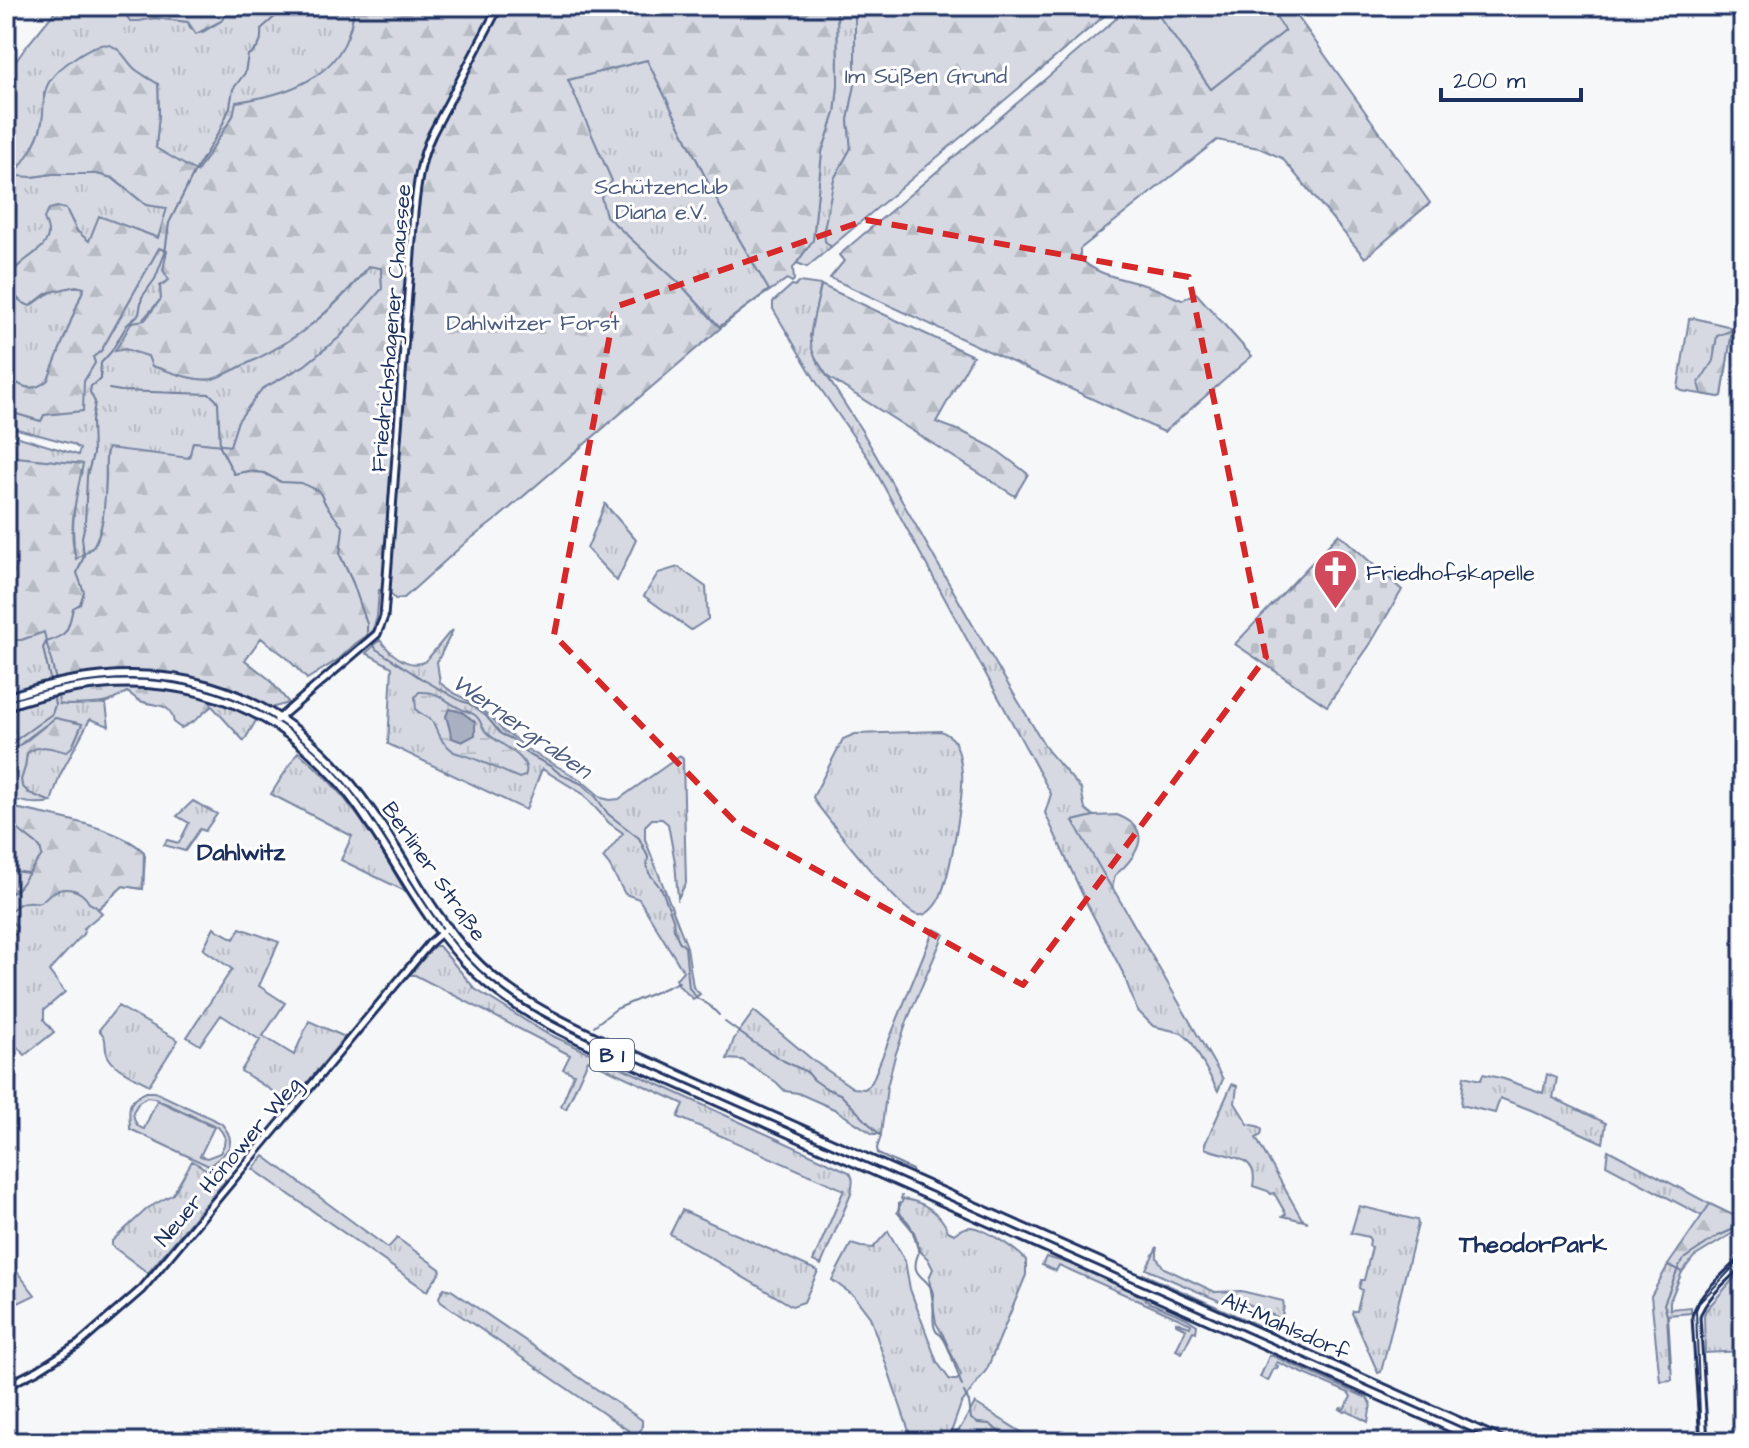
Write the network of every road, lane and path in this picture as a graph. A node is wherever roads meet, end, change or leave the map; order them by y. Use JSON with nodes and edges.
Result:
{"nodes":[{"id":1,"x":499,"y":6,"type":"edge"},
{"id":2,"x":36,"y":692,"type":"junction"},
{"id":3,"x":6,"y":698,"type":"edge"},
{"id":4,"x":6,"y":706,"type":"edge"},
{"id":5,"x":276,"y":721,"type":"junction"},
{"id":6,"x":448,"y":927,"type":"junction"},
{"id":7,"x":441,"y":933,"type":"junction"},
{"id":8,"x":1053,"y":1241,"type":"joint"},
{"id":9,"x":1050,"y":1250,"type":"joint"},
{"id":10,"x":1743,"y":1260,"type":"edge"},
{"id":11,"x":6,"y":1386,"type":"edge"},
{"id":12,"x":1483,"y":1442,"type":"edge"},
{"id":13,"x":1505,"y":1442,"type":"edge"},
{"id":14,"x":1704,"y":1442,"type":"edge"}],
"edges":[{"from":1,"to":5,"type":"main road","name":"Friedrichshagener Chaussee"},
{"from":2,"to":3,"type":"main road","name":"Berliner Straße","number":"B 1"},
{"from":2,"to":4,"type":"main road","name":"Berliner Straße","number":"B 1"},
{"from":2,"to":5,"type":"main road","name":"Berliner Straße","number":"B 1"},
{"from":5,"to":6,"type":"main road","name":"Berliner Straße","number":"B 1"},
{"from":5,"to":7,"type":"main road","name":"Berliner Straße","number":"B 1"},
{"from":6,"to":7,"type":"main road","name":"Neuer Hönower Weg"},
{"from":6,"to":8,"type":"main road","name":"Berliner Straße","number":"B 1"},
{"from":7,"to":9,"type":"main road","name":"Berliner Straße","number":"B 1"},
{"from":7,"to":11,"type":"main road","name":"Neuer Hönower Weg"},
{"from":8,"to":13,"type":"main road","name":"Alt-Mahlsdorf","number":"B 1"},
{"from":9,"to":12,"type":"main road","name":"Alt-Mahlsdorf","number":"B 1"},
{"from":10,"to":14,"type":"main road"}]}
